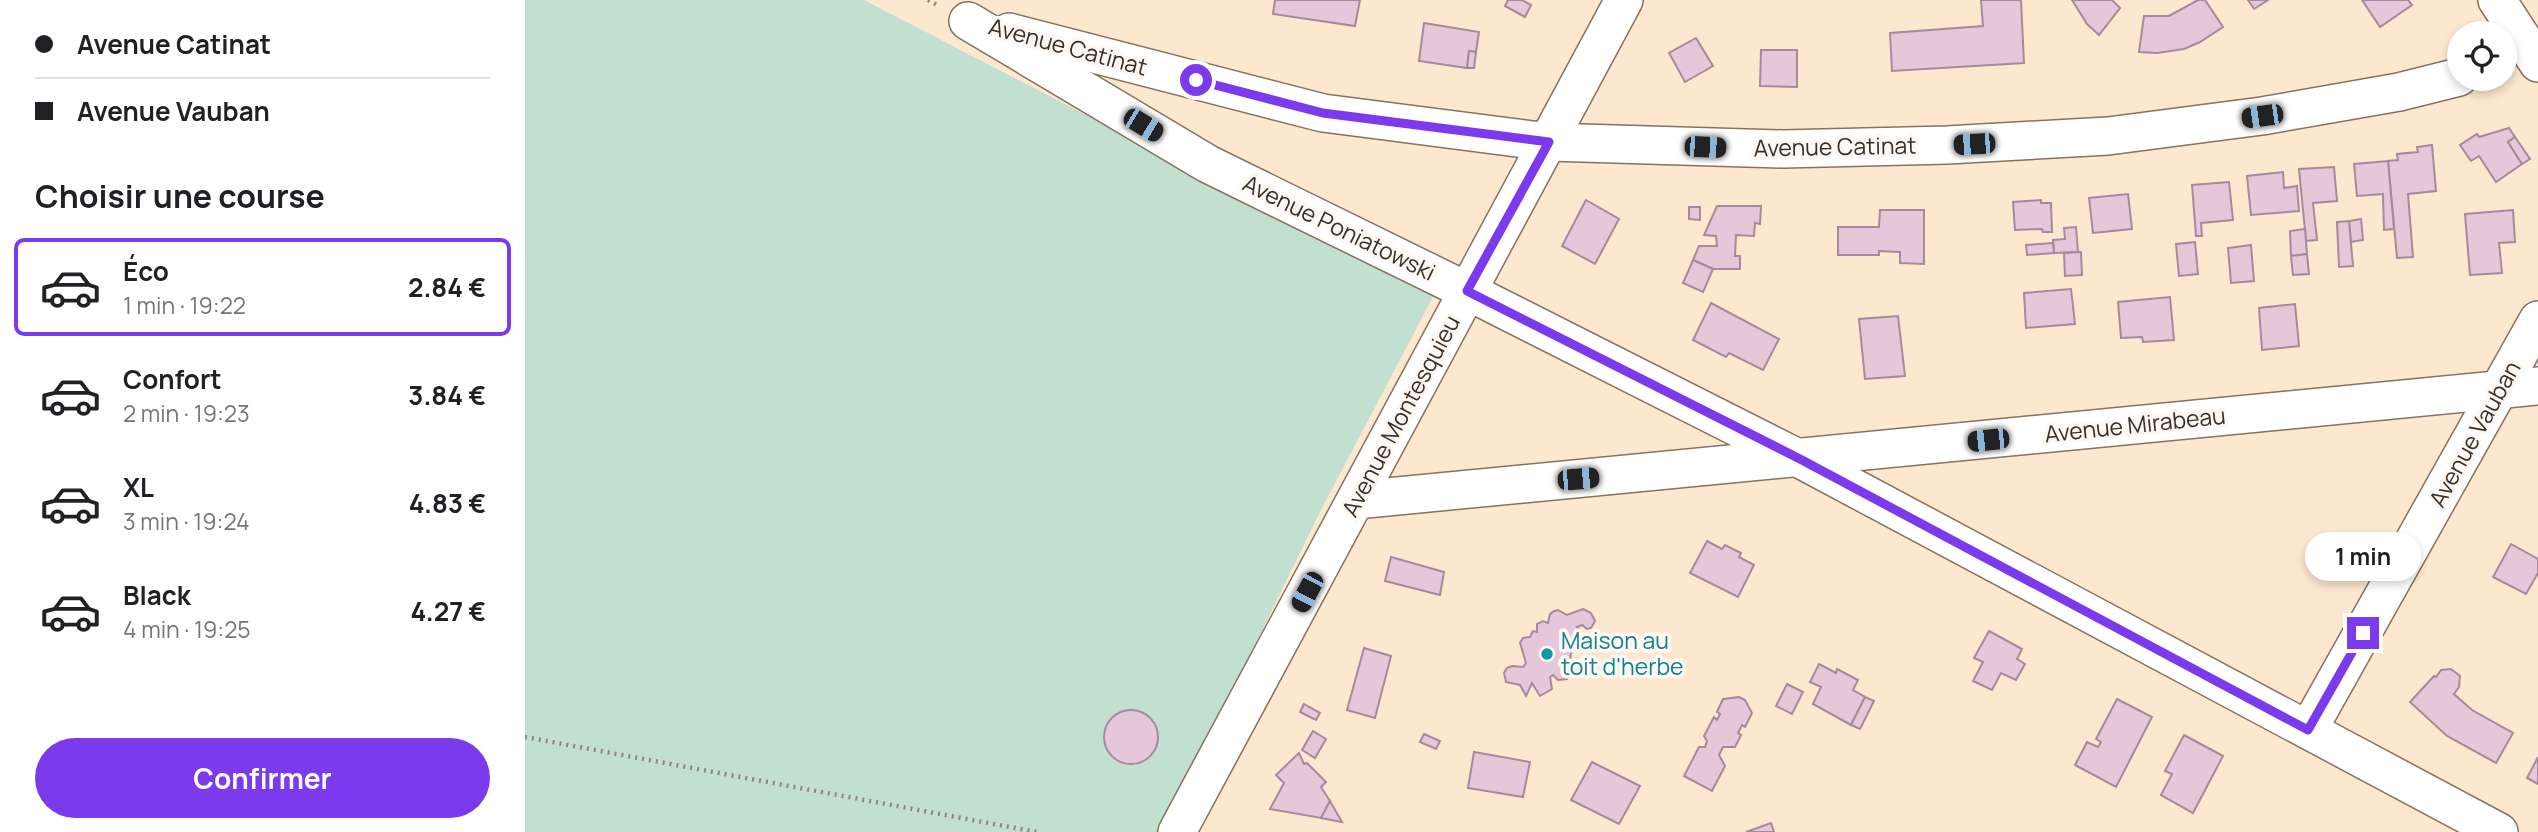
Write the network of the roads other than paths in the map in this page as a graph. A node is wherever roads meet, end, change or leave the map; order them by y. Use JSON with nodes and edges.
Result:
{"nodes":[{"id":1,"x":1624,"y":0,"type":"edge"},
{"id":2,"x":2497,"y":0,"type":"edge"},
{"id":3,"x":968,"y":21,"type":"joint"},
{"id":4,"x":2529,"y":61,"type":"edge"},
{"id":5,"x":2447,"y":80,"type":"edge"},
{"id":6,"x":1549,"y":142,"type":"junction"},
{"id":7,"x":1467,"y":291,"type":"junction"},
{"id":8,"x":2538,"y":320,"type":"edge"},
{"id":9,"x":2538,"y":386,"type":"edge"},
{"id":10,"x":2500,"y":389,"type":"junction"},
{"id":11,"x":1800,"y":459,"type":"junction"},
{"id":12,"x":1356,"y":500,"type":"junction"},
{"id":13,"x":2308,"y":730,"type":"junction"},
{"id":14,"x":1177,"y":832,"type":"edge"},
{"id":15,"x":2499,"y":832,"type":"edge"}],
"edges":[{"from":1,"to":6,"type":"street","name":"Avenue Montesquieu"},
{"from":2,"to":4,"type":"street"},
{"from":3,"to":6,"type":"street","name":"Avenue Catinat"},
{"from":3,"to":7,"type":"street","name":"Avenue Poniatowski"},
{"from":5,"to":6,"type":"street","name":"Avenue Catinat"},
{"from":6,"to":7,"type":"street","name":"Avenue Montesquieu"},
{"from":7,"to":11,"type":"street","name":"Avenue Poniatowski"},
{"from":7,"to":12,"type":"street","name":"Avenue Montesquieu"},
{"from":8,"to":10,"type":"street","name":"Avenue Vauban"},
{"from":9,"to":10,"type":"street","name":"Avenue Mirabeau"},
{"from":10,"to":11,"type":"street","name":"Avenue Mirabeau"},
{"from":10,"to":13,"type":"street","name":"Avenue Vauban"},
{"from":11,"to":12,"type":"street","name":"Avenue Mirabeau"},
{"from":11,"to":13,"type":"street","name":"Avenue Poniatowski"},
{"from":12,"to":14,"type":"street","name":"Avenue Montesquieu"},
{"from":13,"to":15,"type":"street","name":"Avenue Poniatowski"}]}
